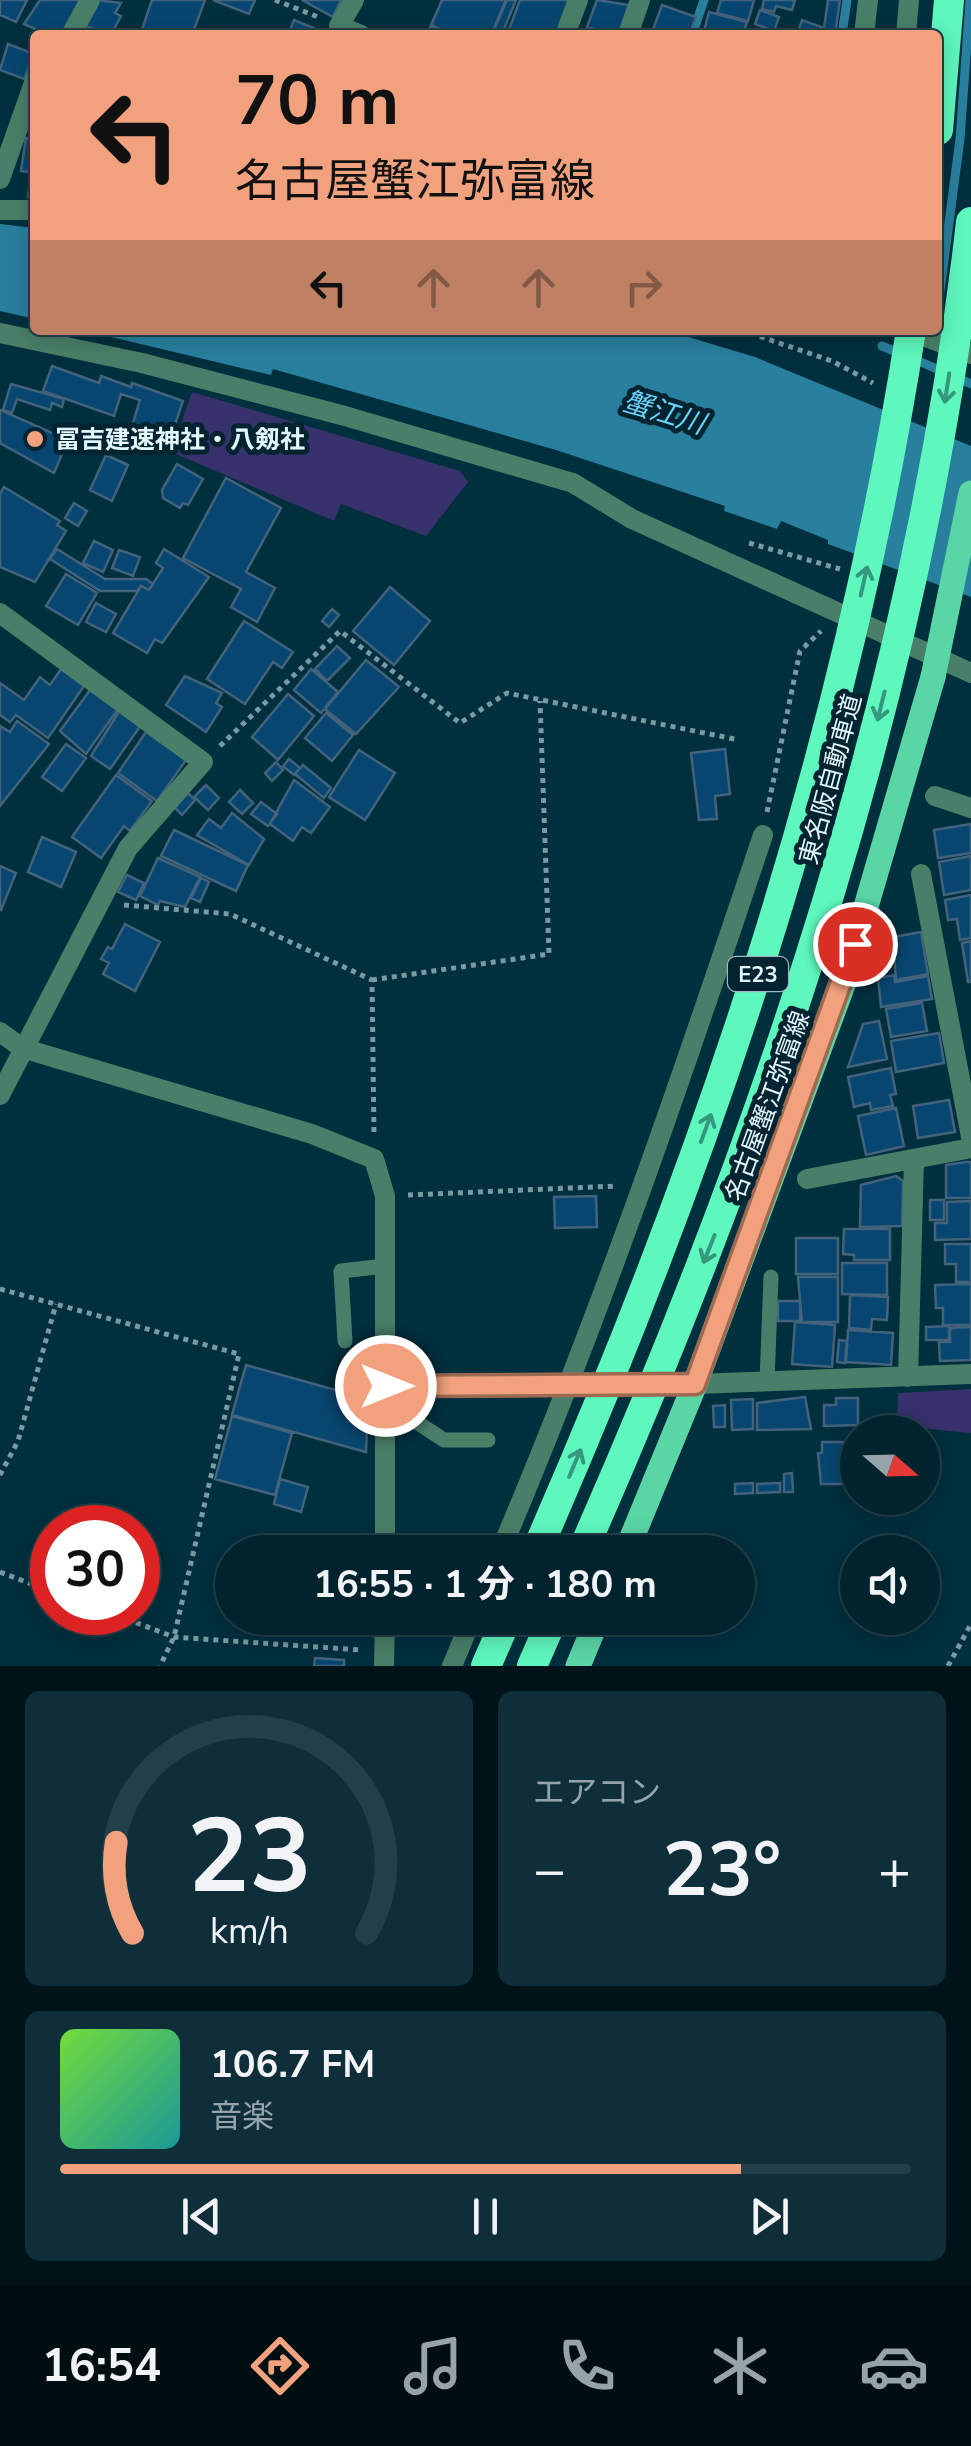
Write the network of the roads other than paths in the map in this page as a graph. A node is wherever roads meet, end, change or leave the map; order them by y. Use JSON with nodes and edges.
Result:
{"nodes":[{"id":1,"x":90,"y":0,"type":"edge"},
{"id":2,"x":354,"y":0,"type":"edge"},
{"id":3,"x":578,"y":0,"type":"edge"},
{"id":4,"x":640,"y":0,"type":"edge"},
{"id":5,"x":868,"y":0,"type":"edge"},
{"id":6,"x":909,"y":0,"type":"edge"},
{"id":7,"x":949,"y":0,"type":"edge"},
{"id":8,"x":75,"y":30,"type":"edge"},
{"id":9,"x":348,"y":30,"type":"edge"},
{"id":10,"x":568,"y":30,"type":"edge"},
{"id":11,"x":630,"y":30,"type":"edge"},
{"id":12,"x":865,"y":30,"type":"edge"},
{"id":13,"x":906,"y":30,"type":"edge"},
{"id":14,"x":942,"y":83,"type":"edge"},
{"id":15,"x":30,"y":94,"type":"edge"},
{"id":16,"x":0,"y":179,"type":"edge"},
{"id":17,"x":0,"y":210,"type":"edge"},
{"id":18,"x":30,"y":210,"type":"edge"},
{"id":19,"x":971,"y":222,"type":"edge"},
{"id":20,"x":0,"y":333,"type":"edge"},
{"id":21,"x":908,"y":335,"type":"edge"},
{"id":22,"x":922,"y":335,"type":"edge"},
{"id":23,"x":971,"y":354,"type":"edge"},
{"id":24,"x":971,"y":493,"type":"edge"},
{"id":25,"x":0,"y":614,"type":"edge"},
{"id":26,"x":971,"y":673,"type":"edge"},
{"id":27,"x":934,"y":796,"type":"dead end"},
{"id":28,"x":971,"y":808,"type":"edge"},
{"id":29,"x":762,"y":835,"type":"road end"},
{"id":30,"x":920,"y":874,"type":"dead end"},
{"id":31,"x":0,"y":1032,"type":"edge"},
{"id":32,"x":22,"y":1048,"type":"junction"},
{"id":33,"x":0,"y":1095,"type":"edge"},
{"id":34,"x":971,"y":1137,"type":"edge"},
{"id":35,"x":971,"y":1148,"type":"edge"},
{"id":36,"x":914,"y":1160,"type":"junction"},
{"id":37,"x":807,"y":1179,"type":"dead end"},
{"id":38,"x":386,"y":1266,"type":"junction"},
{"id":39,"x":771,"y":1277,"type":"dead end"},
{"id":40,"x":345,"y":1341,"type":"dead end"},
{"id":41,"x":971,"y":1374,"type":"edge"},
{"id":42,"x":908,"y":1377,"type":"junction"},
{"id":43,"x":766,"y":1381,"type":"junction"},
{"id":44,"x":695,"y":1384,"type":"junction"},
{"id":45,"x":571,"y":1386,"type":"junction"},
{"id":46,"x":386,"y":1394,"type":"junction"},
{"id":47,"x":488,"y":1440,"type":"dead end"},
{"id":48,"x":385,"y":1535,"type":"edge"},
{"id":49,"x":507,"y":1535,"type":"edge"},
{"id":50,"x":543,"y":1535,"type":"edge"},
{"id":51,"x":589,"y":1535,"type":"edge"},
{"id":52,"x":633,"y":1535,"type":"edge"},
{"id":53,"x":465,"y":1635,"type":"edge"},
{"id":54,"x":500,"y":1635,"type":"edge"},
{"id":55,"x":546,"y":1635,"type":"edge"},
{"id":56,"x":591,"y":1635,"type":"edge"},
{"id":57,"x":452,"y":1666,"type":"edge"},
{"id":58,"x":486,"y":1666,"type":"edge"},
{"id":59,"x":532,"y":1666,"type":"edge"},
{"id":60,"x":578,"y":1666,"type":"edge"}],
"edges":[{"from":1,"to":8,"type":"street"},
{"from":2,"to":9,"type":"street"},
{"from":3,"to":10,"type":"street"},
{"from":4,"to":11,"type":"street"},
{"from":5,"to":12,"type":"street"},
{"from":6,"to":13,"type":"street"},
{"from":7,"to":14,"type":"highway"},
{"from":15,"to":16,"type":"street"},
{"from":17,"to":18,"type":"street"},
{"from":19,"to":51,"type":"highway","name":"東名阪自動車道","number":"E23","one_way":true,"bridge":true},
{"from":20,"to":26,"type":"street"},
{"from":50,"to":21,"type":"highway","name":"東名阪自動車道","number":"E23","one_way":true,"bridge":true},
{"from":22,"to":23,"type":"street"},
{"from":24,"to":44,"type":"main road","name":"名古屋蟹江弥富線","bridge":true},
{"from":25,"to":32,"type":"street"},
{"from":27,"to":28,"type":"street"},
{"from":29,"to":45,"type":"street"},
{"from":30,"to":34,"type":"street"},
{"from":31,"to":32,"type":"street"},
{"from":32,"to":33,"type":"street"},
{"from":32,"to":38,"type":"street"},
{"from":35,"to":36,"type":"street"},
{"from":36,"to":37,"type":"street"},
{"from":36,"to":42,"type":"street"},
{"from":38,"to":40,"type":"lane"},
{"from":38,"to":46,"type":"street"},
{"from":39,"to":43,"type":"lane"},
{"from":41,"to":42,"type":"street"},
{"from":42,"to":43,"type":"street"},
{"from":43,"to":44,"type":"street"},
{"from":44,"to":45,"type":"street"},
{"from":44,"to":52,"type":"main road","name":"名古屋蟹江弥富線"},
{"from":45,"to":46,"type":"street"},
{"from":45,"to":49,"type":"street"},
{"from":46,"to":47,"type":"lane"},
{"from":46,"to":48,"type":"street"},
{"from":53,"to":57,"type":"street"},
{"from":54,"to":58,"type":"highway"},
{"from":55,"to":59,"type":"highway"},
{"from":56,"to":60,"type":"main road"}]}
